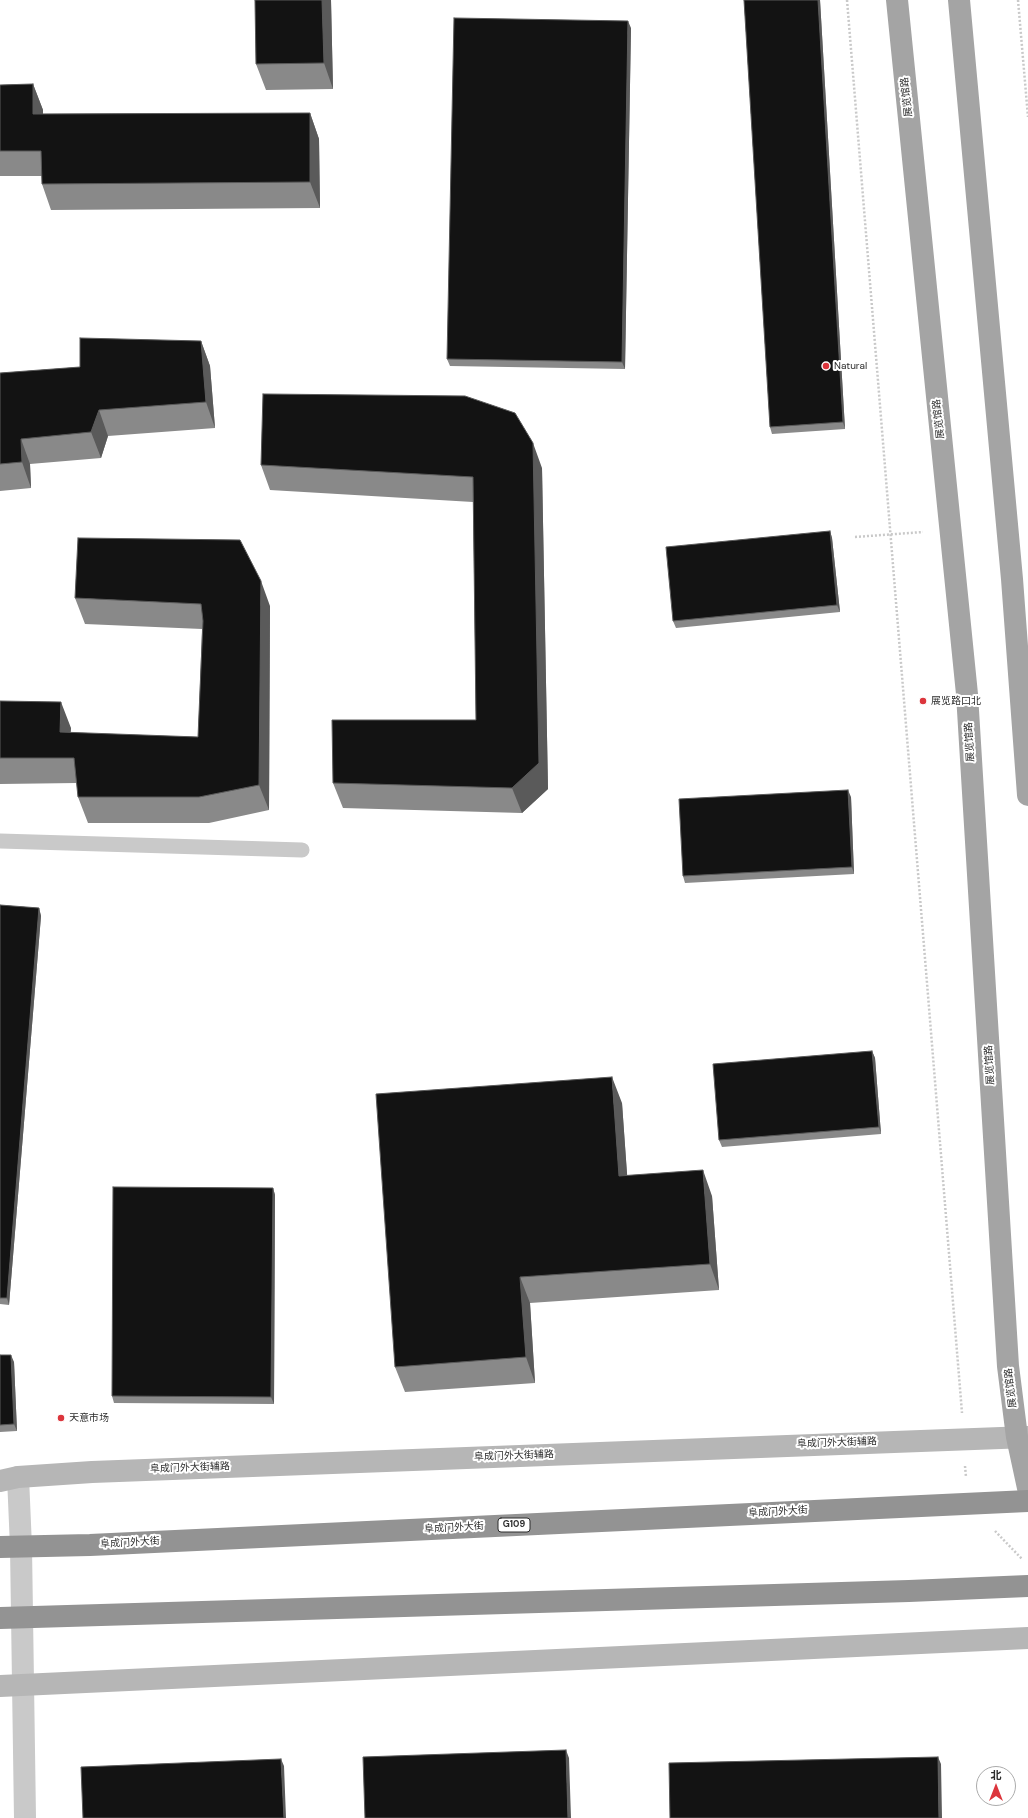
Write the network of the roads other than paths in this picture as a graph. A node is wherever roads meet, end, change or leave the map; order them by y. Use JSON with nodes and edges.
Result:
{"nodes":[{"id":1,"x":897,"y":0,"type":"edge"},
{"id":2,"x":959,"y":0,"type":"edge"},
{"id":3,"x":1028,"y":795,"type":"edge"},
{"id":4,"x":0,"y":841,"type":"edge"},
{"id":5,"x":302,"y":850,"type":"dead end"},
{"id":6,"x":1022,"y":1437,"type":"edge"},
{"id":7,"x":9,"y":1479,"type":"edge"},
{"id":8,"x":1028,"y":1488,"type":"edge"},
{"id":9,"x":1028,"y":1501,"type":"edge"},
{"id":10,"x":11,"y":1547,"type":"edge"},
{"id":11,"x":1028,"y":1586,"type":"edge"},
{"id":12,"x":11,"y":1618,"type":"edge"},
{"id":13,"x":1028,"y":1638,"type":"edge"},
{"id":14,"x":23,"y":1685,"type":"junction"},
{"id":15,"x":0,"y":1686,"type":"edge"},
{"id":16,"x":25,"y":1818,"type":"edge"}],
"edges":[{"from":1,"to":6,"type":"main road","name":"展览馆路"},
{"from":2,"to":3,"type":"main road"},
{"from":4,"to":5,"type":"lane"},
{"from":6,"to":7,"type":"street","name":"阜成门外大街辅路"},
{"from":6,"to":8,"type":"main road","name":"展览馆路"},
{"from":7,"to":10,"type":"street"},
{"from":9,"to":10,"type":"highway","name":"阜成门外大街","number":"G109"},
{"from":10,"to":12,"type":"street"},
{"from":11,"to":12,"type":"highway"},
{"from":12,"to":14,"type":"street"},
{"from":13,"to":14,"type":"street"},
{"from":14,"to":15,"type":"street"},
{"from":14,"to":16,"type":"street"}]}
